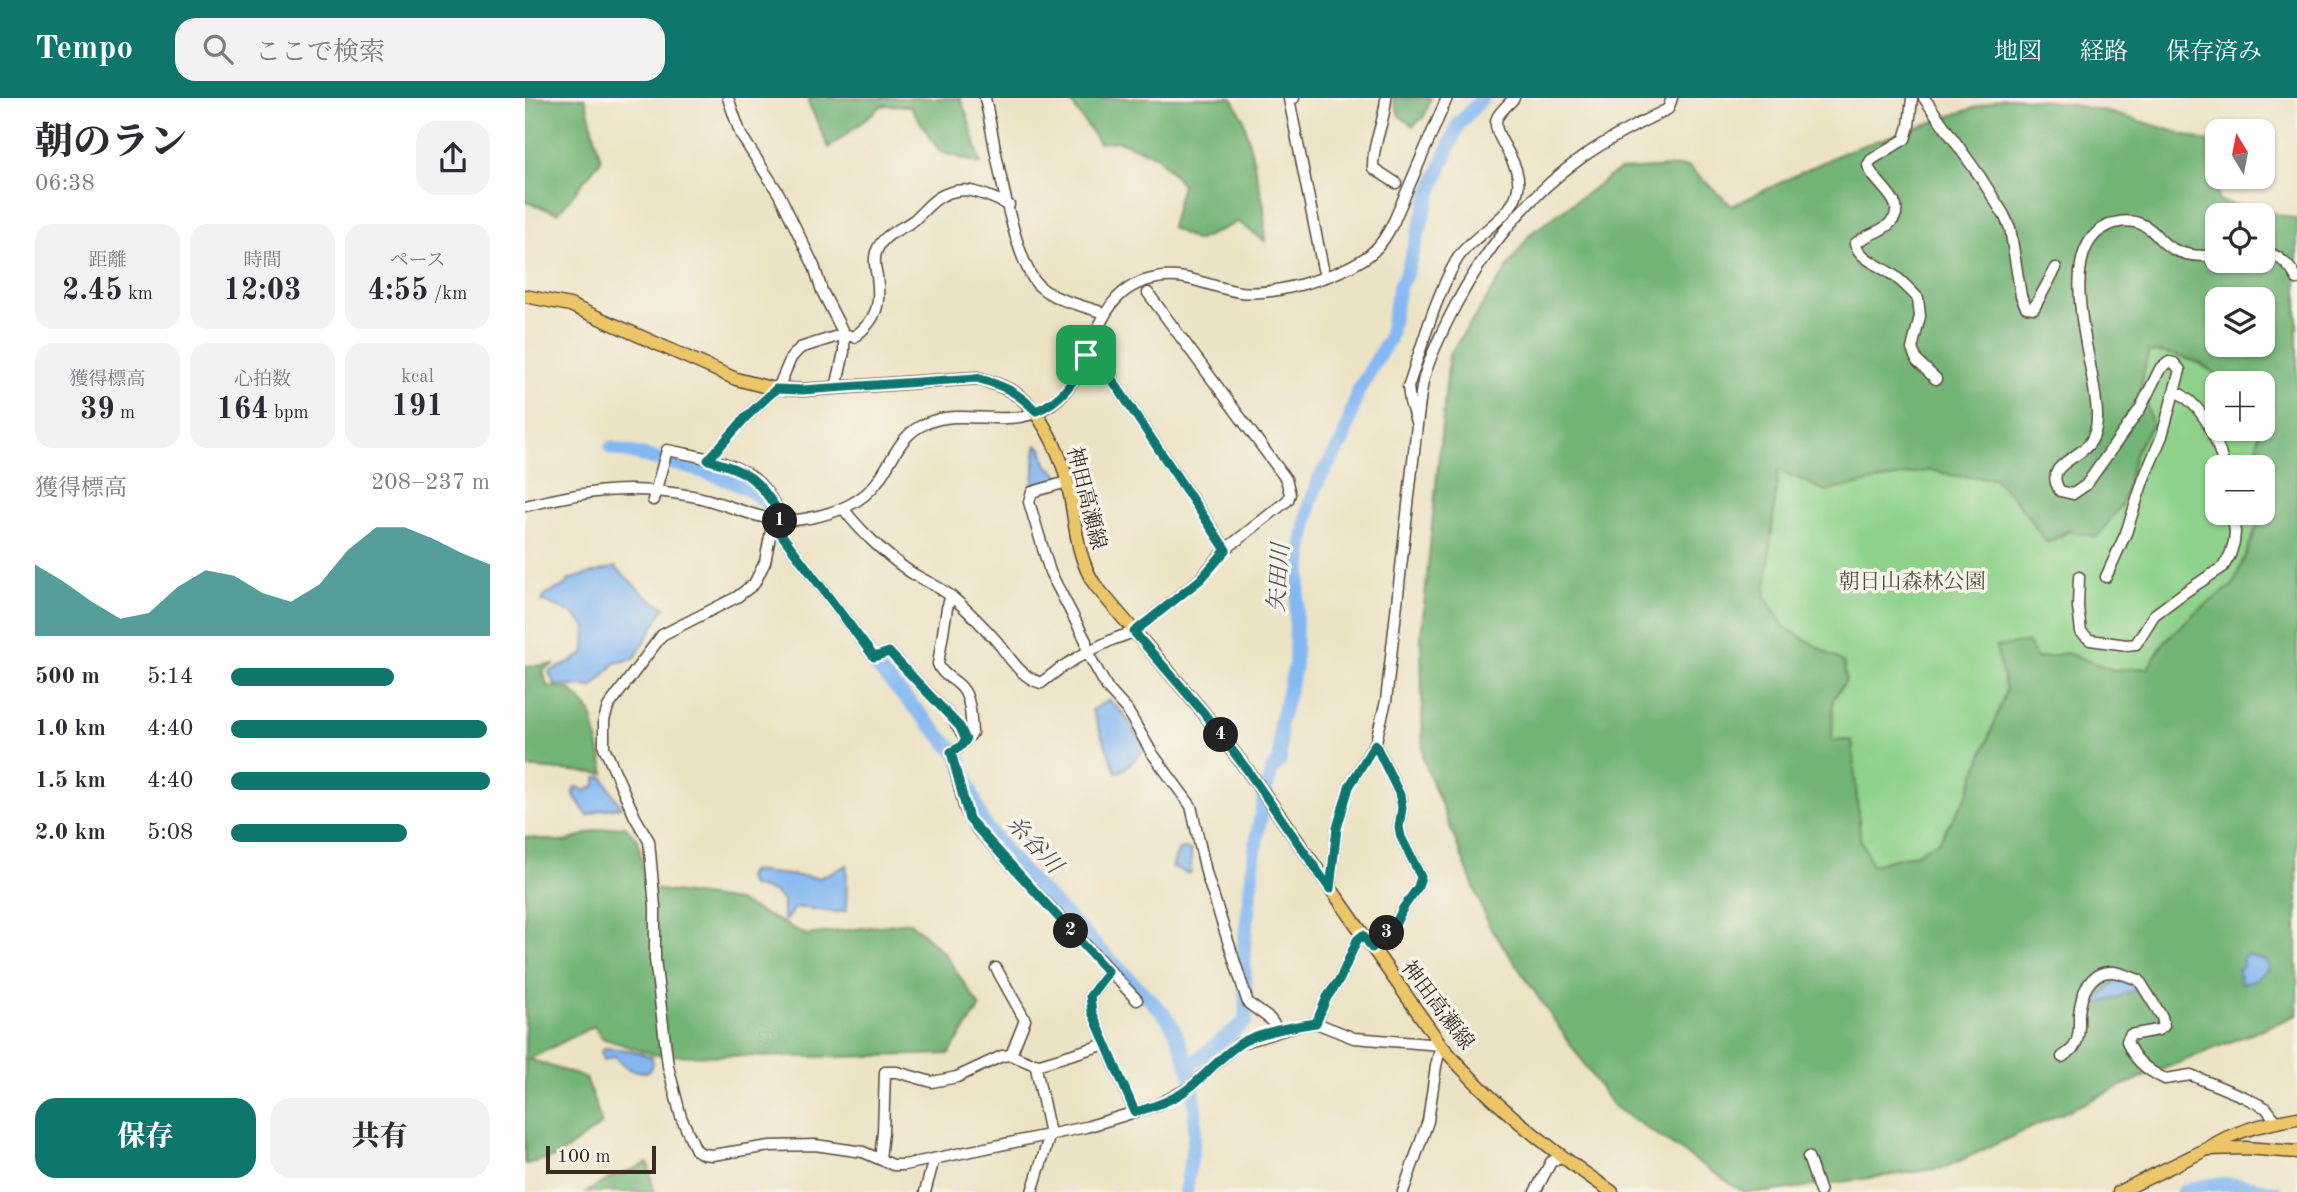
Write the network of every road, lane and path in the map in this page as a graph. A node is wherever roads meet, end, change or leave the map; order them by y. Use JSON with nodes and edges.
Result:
{"nodes":[{"id":1,"x":728,"y":98,"type":"edge"},
{"id":2,"x":985,"y":98,"type":"edge"},
{"id":3,"x":1294,"y":98,"type":"edge"},
{"id":4,"x":1386,"y":98,"type":"edge"},
{"id":5,"x":1447,"y":98,"type":"edge"},
{"id":6,"x":1514,"y":98,"type":"edge"},
{"id":7,"x":1672,"y":98,"type":"edge"},
{"id":8,"x":1912,"y":98,"type":"edge"},
{"id":9,"x":1924,"y":98,"type":"edge"},
{"id":10,"x":1396,"y":183,"type":"dead end"},
{"id":11,"x":1009,"y":205,"type":"junction"},
{"id":12,"x":2205,"y":255,"type":"edge"},
{"id":13,"x":2275,"y":256,"type":"edge"},
{"id":14,"x":2056,"y":268,"type":"dead end"},
{"id":15,"x":1323,"y":270,"type":"dead end"},
{"id":16,"x":2297,"y":279,"type":"edge"},
{"id":17,"x":1148,"y":292,"type":"dead end"},
{"id":18,"x":525,"y":296,"type":"edge"},
{"id":19,"x":1098,"y":311,"type":"dead end"},
{"id":20,"x":844,"y":334,"type":"junction"},
{"id":21,"x":1085,"y":354,"type":"junction"},
{"id":22,"x":1936,"y":379,"type":"dead end"},
{"id":23,"x":836,"y":388,"type":"junction"},
{"id":24,"x":776,"y":389,"type":"junction"},
{"id":25,"x":2175,"y":391,"type":"junction"},
{"id":26,"x":1036,"y":411,"type":"junction"},
{"id":27,"x":1417,"y":425,"type":"junction"},
{"id":28,"x":2221,"y":455,"type":"edge"},
{"id":29,"x":708,"y":460,"type":"junction"},
{"id":30,"x":1067,"y":482,"type":"junction"},
{"id":31,"x":654,"y":496,"type":"junction"},
{"id":32,"x":525,"y":506,"type":"edge"},
{"id":33,"x":843,"y":509,"type":"junction"},
{"id":34,"x":785,"y":521,"type":"junction"},
{"id":35,"x":772,"y":524,"type":"junction"},
{"id":36,"x":2234,"y":525,"type":"edge"},
{"id":37,"x":1226,"y":550,"type":"junction"},
{"id":38,"x":2079,"y":577,"type":"dead end"},
{"id":39,"x":2106,"y":578,"type":"dead end"},
{"id":40,"x":951,"y":596,"type":"junction"},
{"id":41,"x":1134,"y":632,"type":"junction"},
{"id":42,"x":1087,"y":652,"type":"junction"},
{"id":43,"x":1375,"y":744,"type":"junction"},
{"id":44,"x":960,"y":746,"type":"junction"},
{"id":45,"x":1330,"y":889,"type":"junction"},
{"id":46,"x":1363,"y":935,"type":"junction"},
{"id":47,"x":1372,"y":948,"type":"junction"},
{"id":48,"x":996,"y":968,"type":"dead end"},
{"id":49,"x":1108,"y":972,"type":"junction"},
{"id":50,"x":1137,"y":1000,"type":"dead end"},
{"id":51,"x":1316,"y":1023,"type":"junction"},
{"id":52,"x":1279,"y":1031,"type":"junction"},
{"id":53,"x":1106,"y":1044,"type":"junction"},
{"id":54,"x":1441,"y":1045,"type":"junction"},
{"id":55,"x":1011,"y":1055,"type":"junction"},
{"id":56,"x":2062,"y":1057,"type":"dead end"},
{"id":57,"x":1035,"y":1063,"type":"junction"},
{"id":58,"x":1135,"y":1112,"type":"junction"},
{"id":59,"x":2297,"y":1118,"type":"edge"},
{"id":60,"x":2277,"y":1122,"type":"junction"},
{"id":61,"x":2238,"y":1133,"type":"junction"},
{"id":62,"x":1050,"y":1134,"type":"junction"},
{"id":63,"x":2240,"y":1148,"type":"junction"},
{"id":64,"x":2207,"y":1149,"type":"junction"},
{"id":65,"x":2297,"y":1152,"type":"edge"},
{"id":66,"x":1560,"y":1157,"type":"junction"},
{"id":67,"x":1808,"y":1157,"type":"dead end"},
{"id":68,"x":880,"y":1159,"type":"junction"},
{"id":69,"x":935,"y":1159,"type":"junction"},
{"id":70,"x":925,"y":1192,"type":"edge"},
{"id":71,"x":1032,"y":1192,"type":"edge"},
{"id":72,"x":1403,"y":1192,"type":"edge"},
{"id":73,"x":1535,"y":1192,"type":"edge"},
{"id":74,"x":1612,"y":1192,"type":"edge"},
{"id":75,"x":1820,"y":1192,"type":"edge"},
{"id":76,"x":2119,"y":1192,"type":"edge"}],
"edges":[{"from":1,"to":20,"type":"street"},
{"from":2,"to":11,"type":"street"},
{"from":3,"to":15,"type":"street"},
{"from":4,"to":10,"type":"street"},
{"from":5,"to":21,"type":"street"},
{"from":6,"to":27,"type":"street"},
{"from":7,"to":27,"type":"street"},
{"from":8,"to":22,"type":"street"},
{"from":9,"to":14,"type":"street"},
{"from":11,"to":19,"type":"street"},
{"from":11,"to":20,"type":"street"},
{"from":12,"to":25,"type":"street"},
{"from":13,"to":16,"type":"street"},
{"from":17,"to":37,"type":"street"},
{"from":18,"to":24,"type":"main road","name":"神田高瀬線"},
{"from":20,"to":23,"type":"street"},
{"from":20,"to":24,"type":"street"},
{"from":21,"to":26,"type":"street"},
{"from":21,"to":37,"type":"street"},
{"from":23,"to":24,"type":"main road","name":"神田高瀬線"},
{"from":23,"to":26,"type":"main road","name":"神田高瀬線"},
{"from":24,"to":29,"type":"street"},
{"from":25,"to":28,"type":"street"},
{"from":25,"to":39,"type":"street"},
{"from":26,"to":30,"type":"main road","name":"神田高瀬線"},
{"from":26,"to":33,"type":"street"},
{"from":27,"to":43,"type":"street"},
{"from":29,"to":31,"type":"street"},
{"from":29,"to":34,"type":"street"},
{"from":30,"to":41,"type":"main road","name":"神田高瀬線"},
{"from":30,"to":42,"type":"street"},
{"from":31,"to":32,"type":"street"},
{"from":31,"to":35,"type":"street"},
{"from":33,"to":34,"type":"street"},
{"from":33,"to":40,"type":"street"},
{"from":34,"to":35,"type":"street"},
{"from":35,"to":44,"type":"street"},
{"from":35,"to":68,"type":"street"},
{"from":36,"to":38,"type":"street"},
{"from":37,"to":41,"type":"street"},
{"from":40,"to":42,"type":"street"},
{"from":40,"to":44,"type":"street"},
{"from":41,"to":42,"type":"street"},
{"from":41,"to":45,"type":"main road","name":"神田高瀬線"},
{"from":42,"to":52,"type":"street"},
{"from":43,"to":45,"type":"street"},
{"from":43,"to":47,"type":"street"},
{"from":44,"to":49,"type":"street"},
{"from":45,"to":46,"type":"main road","name":"神田高瀬線"},
{"from":46,"to":47,"type":"main road","name":"神田高瀬線"},
{"from":46,"to":51,"type":"street"},
{"from":47,"to":54,"type":"main road","name":"神田高瀬線"},
{"from":48,"to":55,"type":"street"},
{"from":49,"to":50,"type":"street"},
{"from":49,"to":53,"type":"street"},
{"from":51,"to":52,"type":"street"},
{"from":51,"to":54,"type":"street"},
{"from":52,"to":58,"type":"street"},
{"from":53,"to":57,"type":"street"},
{"from":53,"to":58,"type":"street"},
{"from":54,"to":66,"type":"main road","name":"神田高瀬線"},
{"from":54,"to":72,"type":"street"},
{"from":55,"to":57,"type":"street"},
{"from":55,"to":68,"type":"street"},
{"from":56,"to":60,"type":"street"},
{"from":57,"to":62,"type":"street"},
{"from":58,"to":62,"type":"street"},
{"from":59,"to":60,"type":"main road"},
{"from":60,"to":61,"type":"main road"},
{"from":61,"to":63,"type":"main road"},
{"from":61,"to":64,"type":"main road"},
{"from":62,"to":69,"type":"street"},
{"from":62,"to":71,"type":"street"},
{"from":63,"to":64,"type":"main road"},
{"from":63,"to":65,"type":"main road"},
{"from":64,"to":76,"type":"main road"},
{"from":66,"to":73,"type":"street"},
{"from":66,"to":74,"type":"main road","name":"神田高瀬線"},
{"from":67,"to":75,"type":"street"},
{"from":68,"to":69,"type":"street"},
{"from":69,"to":70,"type":"street"}]}
